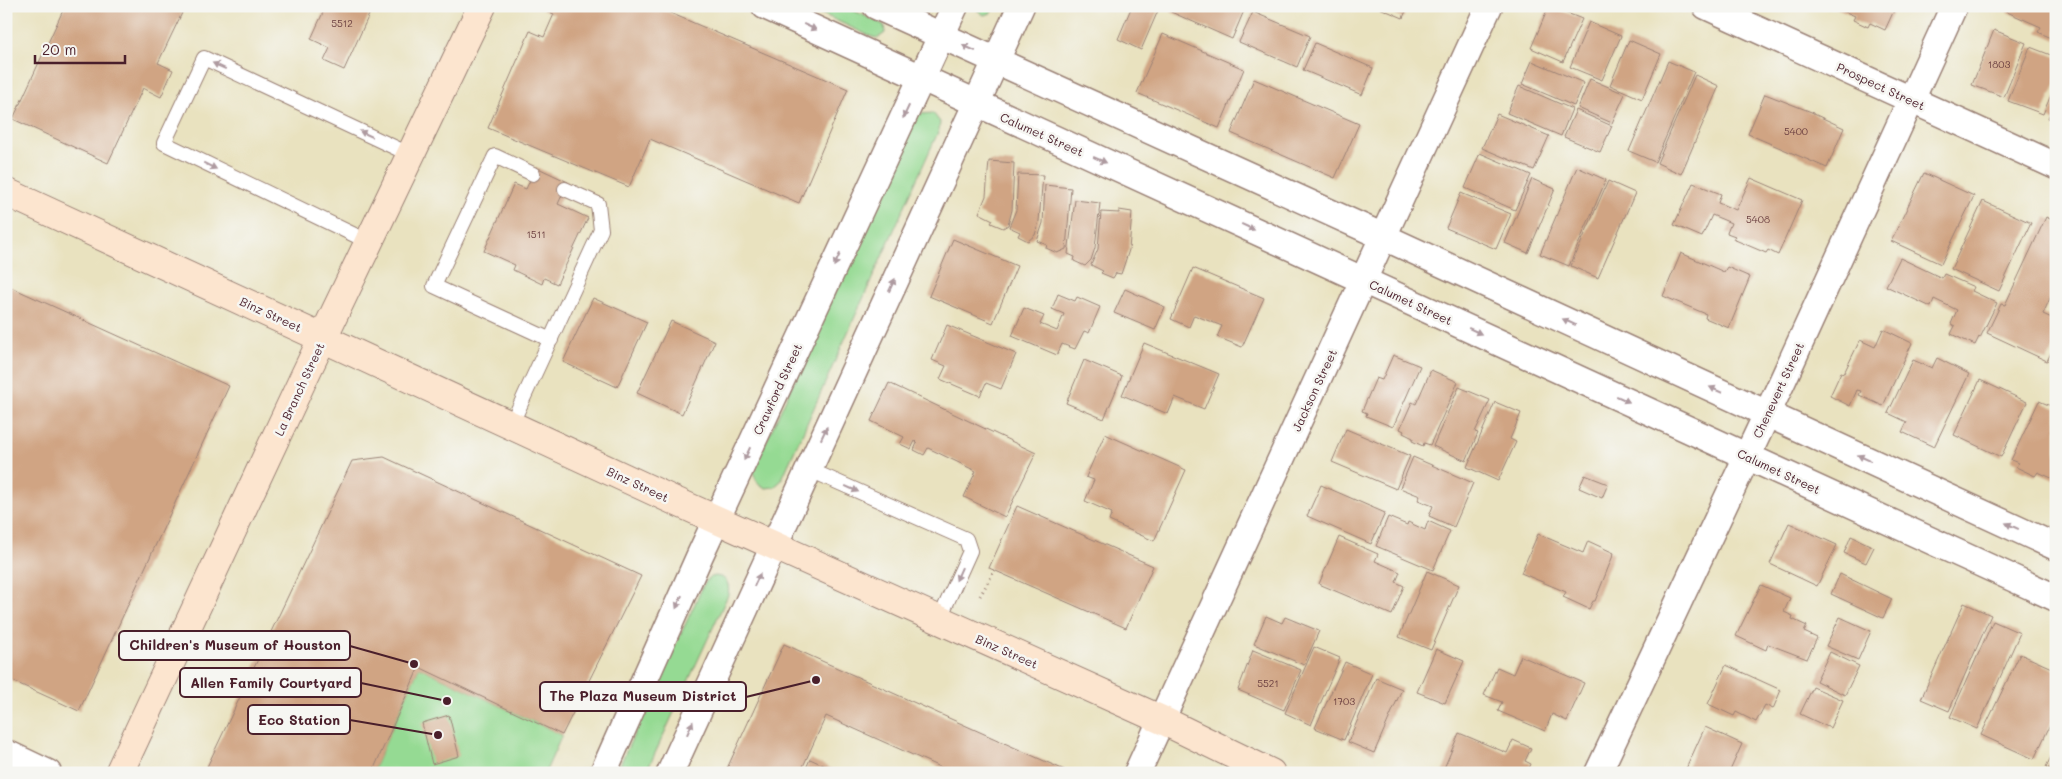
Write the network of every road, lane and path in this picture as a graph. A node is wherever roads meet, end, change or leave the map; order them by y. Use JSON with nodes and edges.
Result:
{"nodes":[{"id":1,"x":482,"y":6,"type":"edge"},
{"id":2,"x":765,"y":6,"type":"edge"},
{"id":3,"x":876,"y":6,"type":"edge"},
{"id":4,"x":955,"y":6,"type":"edge"},
{"id":5,"x":1021,"y":6,"type":"edge"},
{"id":6,"x":1489,"y":6,"type":"edge"},
{"id":7,"x":1706,"y":6,"type":"edge"},
{"id":8,"x":1954,"y":6,"type":"edge"},
{"id":9,"x":941,"y":36,"type":"junction"},
{"id":10,"x":996,"y":60,"type":"junction"},
{"id":11,"x":922,"y":79,"type":"junction"},
{"id":12,"x":1910,"y":99,"type":"junction"},
{"id":13,"x":976,"y":103,"type":"junction"},
{"id":14,"x":411,"y":155,"type":"junction"},
{"id":15,"x":2056,"y":166,"type":"edge"},
{"id":16,"x":533,"y":174,"type":"dead end"},
{"id":17,"x":565,"y":189,"type":"dead end"},
{"id":18,"x":6,"y":192,"type":"edge"},
{"id":19,"x":1384,"y":237,"type":"junction"},
{"id":20,"x":369,"y":242,"type":"junction"},
{"id":21,"x":1364,"y":280,"type":"junction"},
{"id":22,"x":323,"y":338,"type":"junction"},
{"id":23,"x":550,"y":340,"type":"junction"},
{"id":24,"x":1768,"y":414,"type":"junction"},
{"id":25,"x":511,"y":426,"type":"junction"},
{"id":26,"x":1747,"y":456,"type":"junction"},
{"id":27,"x":808,"y":469,"type":"junction"},
{"id":28,"x":717,"y":519,"type":"junction"},
{"id":29,"x":773,"y":545,"type":"junction"},
{"id":30,"x":2056,"y":547,"type":"edge"},
{"id":31,"x":995,"y":570,"type":"dead end"},
{"id":32,"x":980,"y":596,"type":"dead end"},
{"id":33,"x":2056,"y":598,"type":"edge"},
{"id":34,"x":939,"y":620,"type":"junction"},
{"id":35,"x":1162,"y":720,"type":"junction"},
{"id":36,"x":6,"y":753,"type":"edge"},
{"id":37,"x":48,"y":773,"type":"edge"},
{"id":38,"x":119,"y":773,"type":"edge"},
{"id":39,"x":603,"y":773,"type":"edge"},
{"id":40,"x":670,"y":773,"type":"edge"},
{"id":41,"x":1137,"y":773,"type":"edge"},
{"id":42,"x":1272,"y":773,"type":"edge"},
{"id":43,"x":1598,"y":773,"type":"edge"}],
"edges":[{"from":1,"to":14,"type":"main road","name":"La Branch Street"},
{"from":2,"to":11,"type":"street","name":"Calumet Street","one_way":true},
{"from":3,"to":9,"type":"street"},
{"from":4,"to":9,"type":"street","name":"Crawford Street"},
{"from":5,"to":10,"type":"street"},
{"from":6,"to":19,"type":"street","name":"Jackson Street"},
{"from":7,"to":12,"type":"street","name":"Prospect Street"},
{"from":8,"to":12,"type":"street","name":"Chenevert Street"},
{"from":10,"to":9,"type":"street","one_way":true},
{"from":9,"to":11,"type":"street","name":"Crawford Street"},
{"from":10,"to":13,"type":"street"},
{"from":10,"to":19,"type":"street"},
{"from":11,"to":13,"type":"street","name":"Calumet Street"},
{"from":11,"to":28,"type":"street","name":"Crawford Street","one_way":true},
{"from":12,"to":15,"type":"street","name":"Prospect Street"},
{"from":12,"to":24,"type":"street","name":"Chenevert Street"},
{"from":13,"to":21,"type":"street","name":"Calumet Street","one_way":true},
{"from":27,"to":13,"type":"street","one_way":true},
{"from":14,"to":20,"type":"main road","name":"La Branch Street"},
{"from":14,"to":20,"type":"lane","one_way":true},
{"from":16,"to":23,"type":"lane"},
{"from":17,"to":23,"type":"lane"},
{"from":18,"to":22,"type":"main road","name":"Binz Street"},
{"from":19,"to":21,"type":"street","name":"Jackson Street"},
{"from":24,"to":19,"type":"street","one_way":true},
{"from":20,"to":22,"type":"main road","name":"La Branch Street"},
{"from":21,"to":26,"type":"street","name":"Calumet Street","one_way":true},
{"from":21,"to":35,"type":"street","name":"Jackson Street"},
{"from":22,"to":25,"type":"main road","name":"Binz Street"},
{"from":22,"to":38,"type":"main road","name":"La Branch Street"},
{"from":23,"to":25,"type":"lane"},
{"from":24,"to":26,"type":"street","name":"Chenevert Street"},
{"from":30,"to":24,"type":"street","one_way":true},
{"from":25,"to":28,"type":"main road","name":"Binz Street"},
{"from":26,"to":33,"type":"street","name":"Calumet Street"},
{"from":26,"to":43,"type":"street","name":"Chenevert Street"},
{"from":27,"to":29,"type":"street"},
{"from":27,"to":34,"type":"lane","one_way":true},
{"from":28,"to":29,"type":"main road","name":"Binz Street"},
{"from":28,"to":39,"type":"street","name":"Crawford Street","one_way":true},
{"from":29,"to":34,"type":"main road","name":"Binz Street"},
{"from":40,"to":29,"type":"street","one_way":true},
{"from":31,"to":32,"type":"path"},
{"from":34,"to":35,"type":"main road","name":"Binz Street"},
{"from":35,"to":41,"type":"street","name":"Jackson Street"},
{"from":35,"to":42,"type":"main road","name":"Binz Street"},
{"from":36,"to":37,"type":"street"}]}
